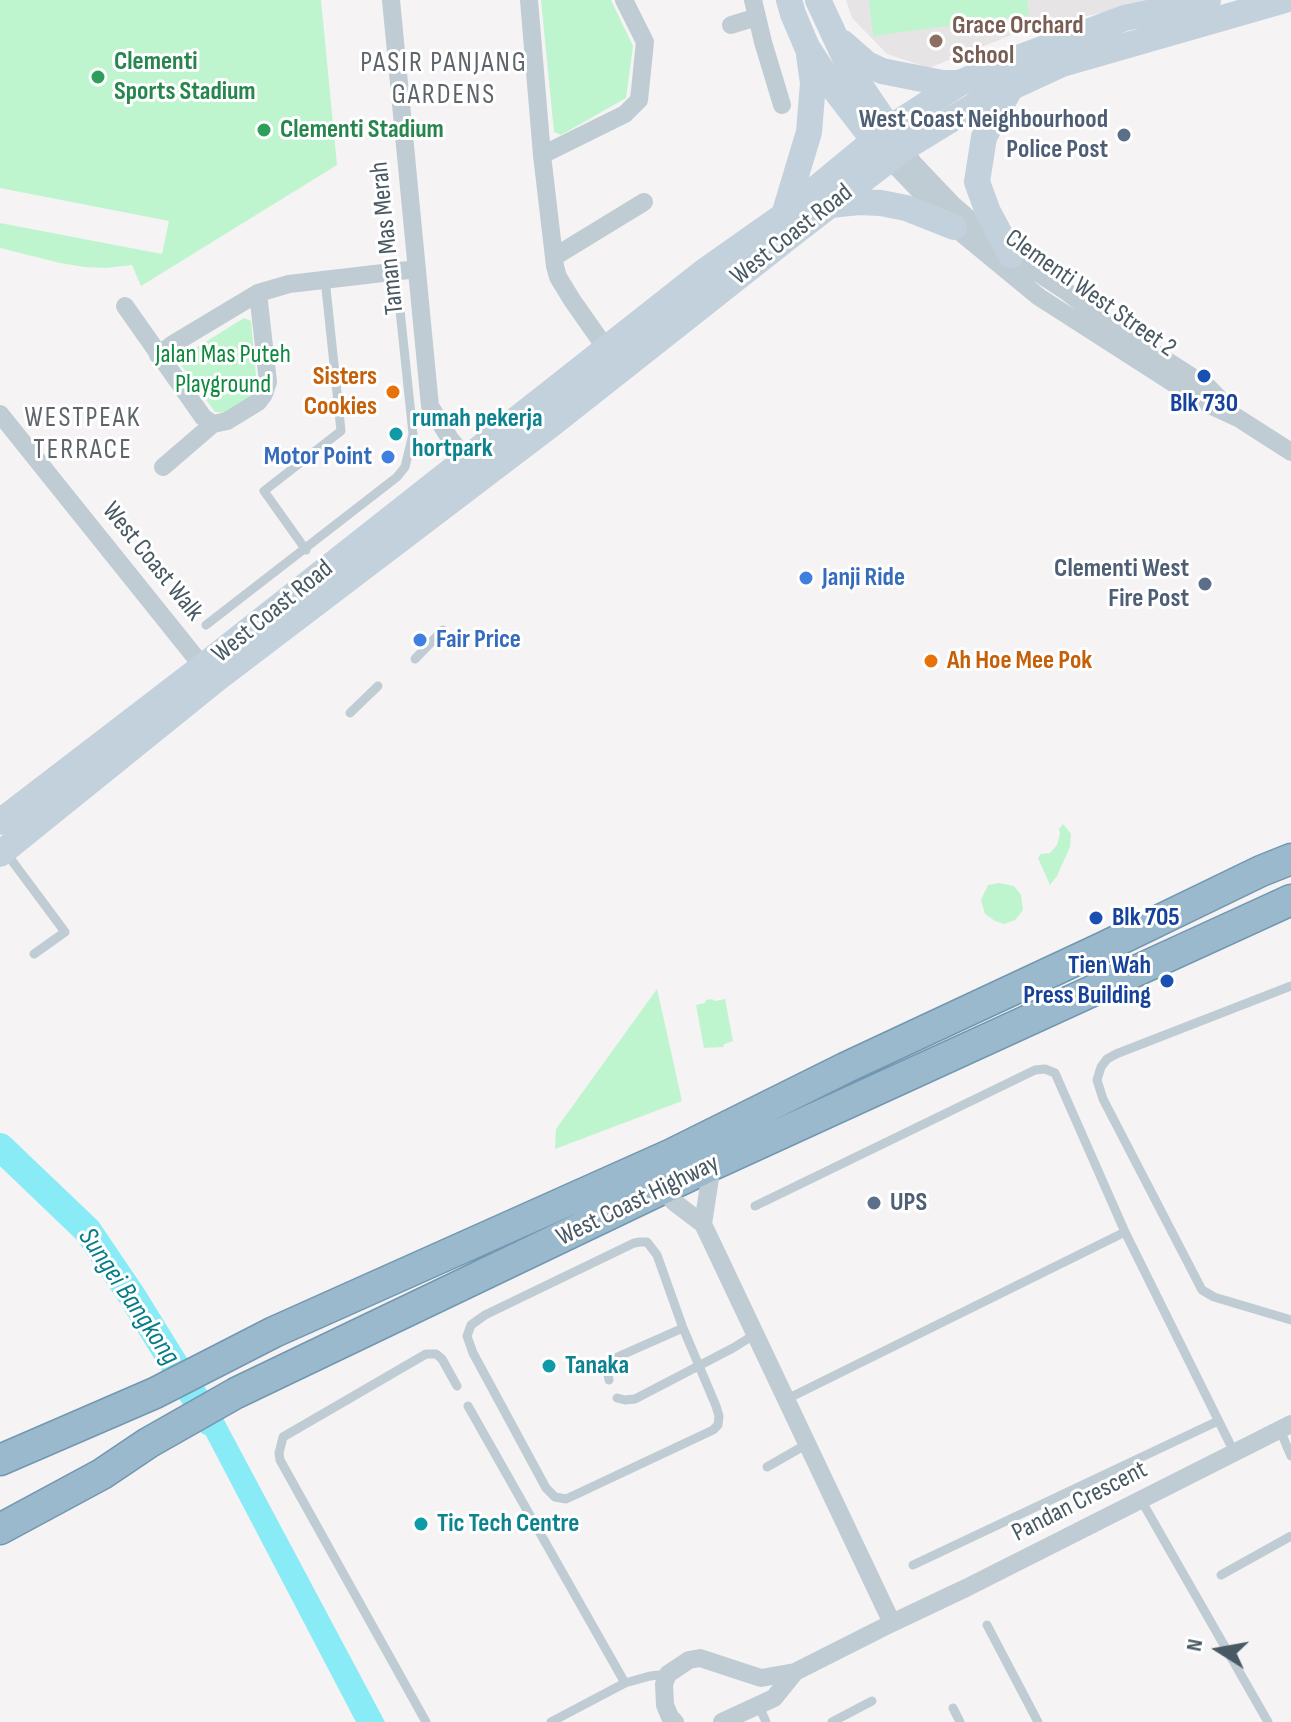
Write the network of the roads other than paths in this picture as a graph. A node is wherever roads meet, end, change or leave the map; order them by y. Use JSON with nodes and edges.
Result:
{"nodes":[{"id":1,"x":391,"y":0,"type":"edge"},
{"id":2,"x":529,"y":0,"type":"edge"},
{"id":3,"x":624,"y":0,"type":"edge"},
{"id":4,"x":789,"y":0,"type":"edge"},
{"id":5,"x":818,"y":0,"type":"edge"},
{"id":6,"x":1208,"y":0,"type":"edge"},
{"id":7,"x":1285,"y":0,"type":"edge"},
{"id":8,"x":1255,"y":4,"type":"edge"},
{"id":9,"x":755,"y":8,"type":"edge"},
{"id":10,"x":731,"y":25,"type":"dead end"},
{"id":11,"x":835,"y":37,"type":"junction"},
{"id":12,"x":807,"y":47,"type":"junction"},
{"id":13,"x":960,"y":83,"type":"junction"},
{"id":14,"x":1011,"y":87,"type":"junction"},
{"id":15,"x":782,"y":105,"type":"dead end"},
{"id":16,"x":889,"y":145,"type":"junction"},
{"id":17,"x":542,"y":155,"type":"junction"},
{"id":18,"x":644,"y":202,"type":"dead end"},
{"id":19,"x":829,"y":206,"type":"junction"},
{"id":20,"x":784,"y":215,"type":"junction"},
{"id":21,"x":954,"y":227,"type":"junction"},
{"id":22,"x":1011,"y":255,"type":"junction"},
{"id":23,"x":554,"y":257,"type":"junction"},
{"id":24,"x":417,"y":269,"type":"junction"},
{"id":25,"x":396,"y":272,"type":"junction"},
{"id":26,"x":325,"y":279,"type":"junction"},
{"id":27,"x":258,"y":293,"type":"junction"},
{"id":28,"x":125,"y":306,"type":"dead end"},
{"id":29,"x":158,"y":355,"type":"junction"},
{"id":30,"x":614,"y":359,"type":"junction"},
{"id":31,"x":430,"y":406,"type":"junction"},
{"id":32,"x":410,"y":407,"type":"junction"},
{"id":33,"x":0,"y":414,"type":"edge"},
{"id":34,"x":1238,"y":418,"type":"junction"},
{"id":35,"x":213,"y":424,"type":"junction"},
{"id":36,"x":1291,"y":452,"type":"edge"},
{"id":37,"x":467,"y":460,"type":"junction"},
{"id":38,"x":163,"y":467,"type":"dead end"},
{"id":39,"x":386,"y":536,"type":"junction"},
{"id":40,"x":317,"y":541,"type":"junction"},
{"id":41,"x":306,"y":550,"type":"junction"},
{"id":42,"x":333,"y":563,"type":"junction"},
{"id":43,"x":206,"y":625,"type":"dead end"},
{"id":44,"x":443,"y":630,"type":"dead end"},
{"id":45,"x":415,"y":659,"type":"dead end"},
{"id":46,"x":210,"y":672,"type":"junction"},
{"id":47,"x":378,"y":686,"type":"dead end"},
{"id":48,"x":350,"y":713,"type":"dead end"},
{"id":49,"x":127,"y":738,"type":"junction"},
{"id":50,"x":0,"y":822,"type":"edge"},
{"id":51,"x":2,"y":853,"type":"edge"},
{"id":52,"x":1291,"y":859,"type":"edge"},
{"id":53,"x":1291,"y":900,"type":"edge"},
{"id":54,"x":34,"y":954,"type":"dead end"},
{"id":55,"x":1291,"y":986,"type":"edge"},
{"id":56,"x":989,"y":1002,"type":"junction"},
{"id":57,"x":1005,"y":1030,"type":"junction"},
{"id":58,"x":712,"y":1165,"type":"junction"},
{"id":59,"x":662,"y":1189,"type":"junction"},
{"id":60,"x":755,"y":1206,"type":"dead end"},
{"id":61,"x":703,"y":1224,"type":"junction"},
{"id":62,"x":1125,"y":1232,"type":"junction"},
{"id":63,"x":1291,"y":1320,"type":"edge"},
{"id":64,"x":683,"y":1328,"type":"junction"},
{"id":65,"x":754,"y":1335,"type":"junction"},
{"id":66,"x":700,"y":1365,"type":"junction"},
{"id":67,"x":609,"y":1380,"type":"dead end"},
{"id":68,"x":457,"y":1386,"type":"dead end"},
{"id":69,"x":149,"y":1396,"type":"junction"},
{"id":70,"x":617,"y":1398,"type":"dead end"},
{"id":71,"x":785,"y":1400,"type":"junction"},
{"id":72,"x":468,"y":1406,"type":"dead end"},
{"id":73,"x":1218,"y":1421,"type":"junction"},
{"id":74,"x":1285,"y":1427,"type":"edge"},
{"id":75,"x":160,"y":1436,"type":"junction"},
{"id":76,"x":807,"y":1444,"type":"junction"},
{"id":77,"x":1234,"y":1452,"type":"junction"},
{"id":78,"x":1291,"y":1456,"type":"edge"},
{"id":79,"x":0,"y":1460,"type":"edge"},
{"id":80,"x":767,"y":1467,"type":"dead end"},
{"id":81,"x":0,"y":1478,"type":"edge"},
{"id":82,"x":1141,"y":1500,"type":"junction"},
{"id":83,"x":0,"y":1507,"type":"edge"},
{"id":84,"x":0,"y":1529,"type":"edge"},
{"id":85,"x":1291,"y":1536,"type":"edge"},
{"id":86,"x":913,"y":1565,"type":"dead end"},
{"id":87,"x":1221,"y":1575,"type":"dead end"},
{"id":88,"x":892,"y":1623,"type":"junction"},
{"id":89,"x":987,"y":1625,"type":"dead end"},
{"id":90,"x":795,"y":1672,"type":"junction"},
{"id":91,"x":668,"y":1674,"type":"junction"},
{"id":92,"x":625,"y":1683,"type":"junction"},
{"id":93,"x":872,"y":1701,"type":"dead end"},
{"id":94,"x":953,"y":1708,"type":"dead end"},
{"id":95,"x":762,"y":1714,"type":"edge"},
{"id":96,"x":426,"y":1722,"type":"edge"},
{"id":97,"x":551,"y":1722,"type":"edge"},
{"id":98,"x":675,"y":1722,"type":"edge"},
{"id":99,"x":722,"y":1722,"type":"edge"},
{"id":100,"x":832,"y":1722,"type":"edge"},
{"id":101,"x":960,"y":1722,"type":"edge"},
{"id":102,"x":1038,"y":1722,"type":"edge"},
{"id":103,"x":1268,"y":1722,"type":"edge"}],
"edges":[{"from":1,"to":24,"type":"street","name":"Taman Mas Merah"},
{"from":2,"to":17,"type":"street"},
{"from":3,"to":17,"type":"street"},
{"from":4,"to":12,"type":"main road"},
{"from":5,"to":11,"type":"main road"},
{"from":6,"to":13,"type":"main road","name":"West Coast Road"},
{"from":7,"to":8,"type":"main road","name":"West Coast Road"},
{"from":8,"to":14,"type":"main road","name":"West Coast Road"},
{"from":9,"to":10,"type":"street"},
{"from":9,"to":15,"type":"street"},
{"from":11,"to":13,"type":"main road"},
{"from":11,"to":16,"type":"main road"},
{"from":12,"to":16,"type":"main road"},
{"from":12,"to":20,"type":"main road"},
{"from":13,"to":16,"type":"main road","name":"West Coast Road"},
{"from":14,"to":16,"type":"main road","name":"West Coast Road"},
{"from":14,"to":22,"type":"main road"},
{"from":16,"to":19,"type":"main road","name":"West Coast Road"},
{"from":16,"to":20,"type":"main road","name":"West Coast Road"},
{"from":16,"to":21,"type":"street","name":"Clementi West Street 2"},
{"from":16,"to":22,"type":"street","name":"Clementi West Street 2"},
{"from":17,"to":23,"type":"street"},
{"from":18,"to":23,"type":"street"},
{"from":19,"to":21,"type":"main road"},
{"from":19,"to":30,"type":"main road","name":"West Coast Road"},
{"from":20,"to":30,"type":"main road","name":"West Coast Road"},
{"from":21,"to":34,"type":"street","name":"Clementi West Street 2"},
{"from":22,"to":34,"type":"street","name":"Clementi West Street 2"},
{"from":23,"to":30,"type":"street"},
{"from":24,"to":25,"type":"street"},
{"from":24,"to":31,"type":"street","name":"Taman Mas Merah"},
{"from":25,"to":26,"type":"street"},
{"from":25,"to":32,"type":"lane"},
{"from":26,"to":27,"type":"street"},
{"from":26,"to":41,"type":"lane"},
{"from":27,"to":29,"type":"street"},
{"from":27,"to":35,"type":"street"},
{"from":28,"to":29,"type":"street"},
{"from":29,"to":35,"type":"street"},
{"from":30,"to":37,"type":"main road","name":"West Coast Road"},
{"from":30,"to":39,"type":"main road","name":"West Coast Road"},
{"from":31,"to":32,"type":"lane"},
{"from":31,"to":37,"type":"street","name":"Taman Mas Merah"},
{"from":32,"to":40,"type":"lane"},
{"from":33,"to":46,"type":"street","name":"West Coast Walk"},
{"from":34,"to":36,"type":"street","name":"Clementi West Street 2"},
{"from":35,"to":38,"type":"street"},
{"from":37,"to":39,"type":"main road","name":"West Coast Road"},
{"from":39,"to":42,"type":"main road","name":"West Coast Road"},
{"from":39,"to":46,"type":"main road","name":"West Coast Road"},
{"from":40,"to":41,"type":"lane"},
{"from":40,"to":42,"type":"lane"},
{"from":41,"to":43,"type":"lane"},
{"from":42,"to":46,"type":"main road","name":"West Coast Road"},
{"from":44,"to":45,"type":"lane"},
{"from":46,"to":49,"type":"main road","name":"West Coast Road"},
{"from":47,"to":48,"type":"lane"},
{"from":49,"to":50,"type":"main road","name":"West Coast Road"},
{"from":49,"to":51,"type":"main road","name":"West Coast Road"},
{"from":51,"to":54,"type":"lane"},
{"from":52,"to":56,"type":"highway","name":"West Coast Highway"},
{"from":53,"to":57,"type":"highway","name":"West Coast Highway"},
{"from":55,"to":63,"type":"lane"},
{"from":56,"to":57,"type":"highway"},
{"from":56,"to":69,"type":"highway","name":"West Coast Highway"},
{"from":57,"to":58,"type":"highway","name":"West Coast Highway"},
{"from":58,"to":59,"type":"highway","name":"West Coast Highway"},
{"from":58,"to":61,"type":"street"},
{"from":59,"to":61,"type":"street"},
{"from":59,"to":75,"type":"highway","name":"West Coast Highway"},
{"from":60,"to":62,"type":"lane"},
{"from":61,"to":65,"type":"street"},
{"from":62,"to":71,"type":"lane"},
{"from":62,"to":73,"type":"lane"},
{"from":64,"to":66,"type":"lane"},
{"from":64,"to":66,"type":"lane"},
{"from":64,"to":67,"type":"lane"},
{"from":65,"to":66,"type":"lane"},
{"from":65,"to":71,"type":"street"},
{"from":66,"to":70,"type":"lane"},
{"from":68,"to":96,"type":"lane"},
{"from":69,"to":79,"type":"highway","name":"West Coast Highway"},
{"from":69,"to":81,"type":"highway"},
{"from":71,"to":76,"type":"street"},
{"from":72,"to":92,"type":"lane"},
{"from":73,"to":77,"type":"lane"},
{"from":73,"to":86,"type":"lane"},
{"from":74,"to":77,"type":"street","name":"Pandan Crescent"},
{"from":74,"to":78,"type":"lane"},
{"from":75,"to":83,"type":"highway"},
{"from":75,"to":84,"type":"highway","name":"West Coast Highway"},
{"from":76,"to":80,"type":"lane"},
{"from":76,"to":88,"type":"street"},
{"from":77,"to":82,"type":"street","name":"Pandan Crescent"},
{"from":82,"to":88,"type":"street","name":"Pandan Crescent"},
{"from":82,"to":103,"type":"lane"},
{"from":85,"to":87,"type":"lane"},
{"from":88,"to":90,"type":"street","name":"Pandan Crescent"},
{"from":89,"to":102,"type":"lane"},
{"from":90,"to":91,"type":"street","name":"Pandan Crescent"},
{"from":90,"to":95,"type":"street","name":"Pandan Crescent"},
{"from":91,"to":92,"type":"lane"},
{"from":91,"to":98,"type":"street"},
{"from":92,"to":97,"type":"lane"},
{"from":93,"to":100,"type":"lane"},
{"from":94,"to":101,"type":"lane"},
{"from":95,"to":99,"type":"street","name":"Pandan Crescent"}]}
